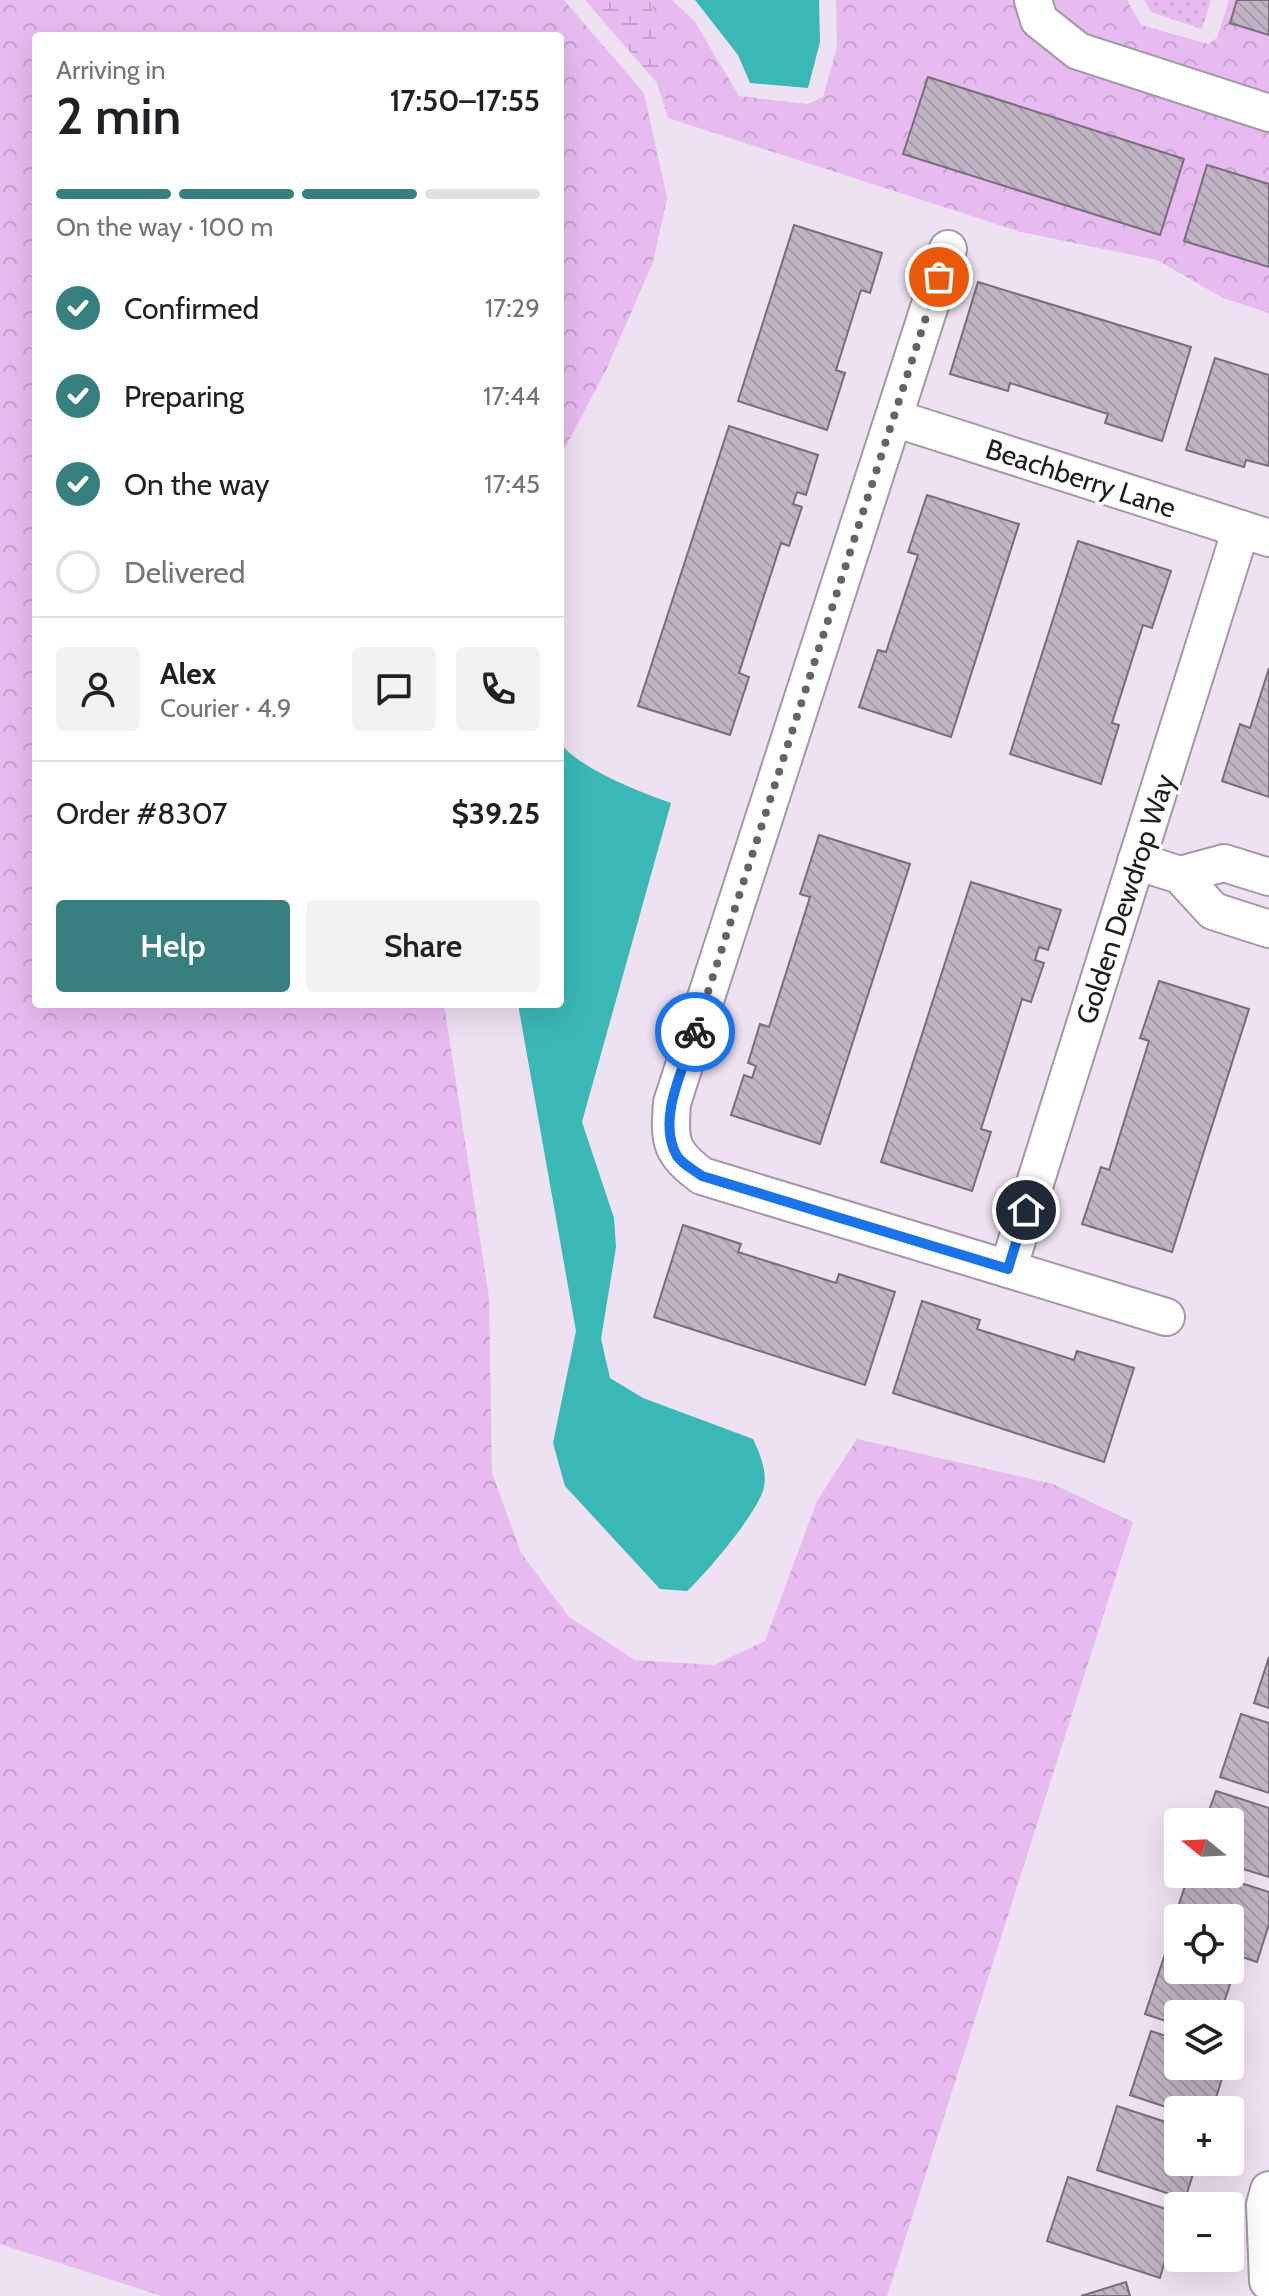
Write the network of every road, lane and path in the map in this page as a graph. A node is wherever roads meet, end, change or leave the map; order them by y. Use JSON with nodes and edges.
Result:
{"nodes":[{"id":1,"x":1033,"y":0,"type":"edge"},
{"id":2,"x":1269,"y":113,"type":"edge"},
{"id":3,"x":948,"y":249,"type":"dead end"},
{"id":4,"x":894,"y":418,"type":"junction"},
{"id":5,"x":1255,"y":533,"type":"edge"},
{"id":6,"x":1136,"y":861,"type":"junction"},
{"id":7,"x":1257,"y":873,"type":"edge"},
{"id":8,"x":1180,"y":875,"type":"junction"},
{"id":9,"x":1231,"y":917,"type":"junction"},
{"id":10,"x":1269,"y":929,"type":"edge"},
{"id":11,"x":1008,"y":1269,"type":"junction"},
{"id":12,"x":1166,"y":1317,"type":"dead end"},
{"id":13,"x":1269,"y":2190,"type":"edge"},
{"id":14,"x":1268,"y":2281,"type":"edge"}],
"edges":[{"from":1,"to":2,"type":"street"},
{"from":3,"to":4,"type":"street"},
{"from":4,"to":5,"type":"street","name":"Beachberry Lane"},
{"from":4,"to":11,"type":"street"},
{"from":5,"to":6,"type":"street","name":"Golden Dewdrop Way"},
{"from":6,"to":8,"type":"street"},
{"from":6,"to":11,"type":"street","name":"Golden Dewdrop Way"},
{"from":7,"to":8,"type":"street"},
{"from":7,"to":9,"type":"street"},
{"from":8,"to":9,"type":"street"},
{"from":9,"to":10,"type":"street"},
{"from":11,"to":12,"type":"street"},
{"from":13,"to":14,"type":"street"}]}
